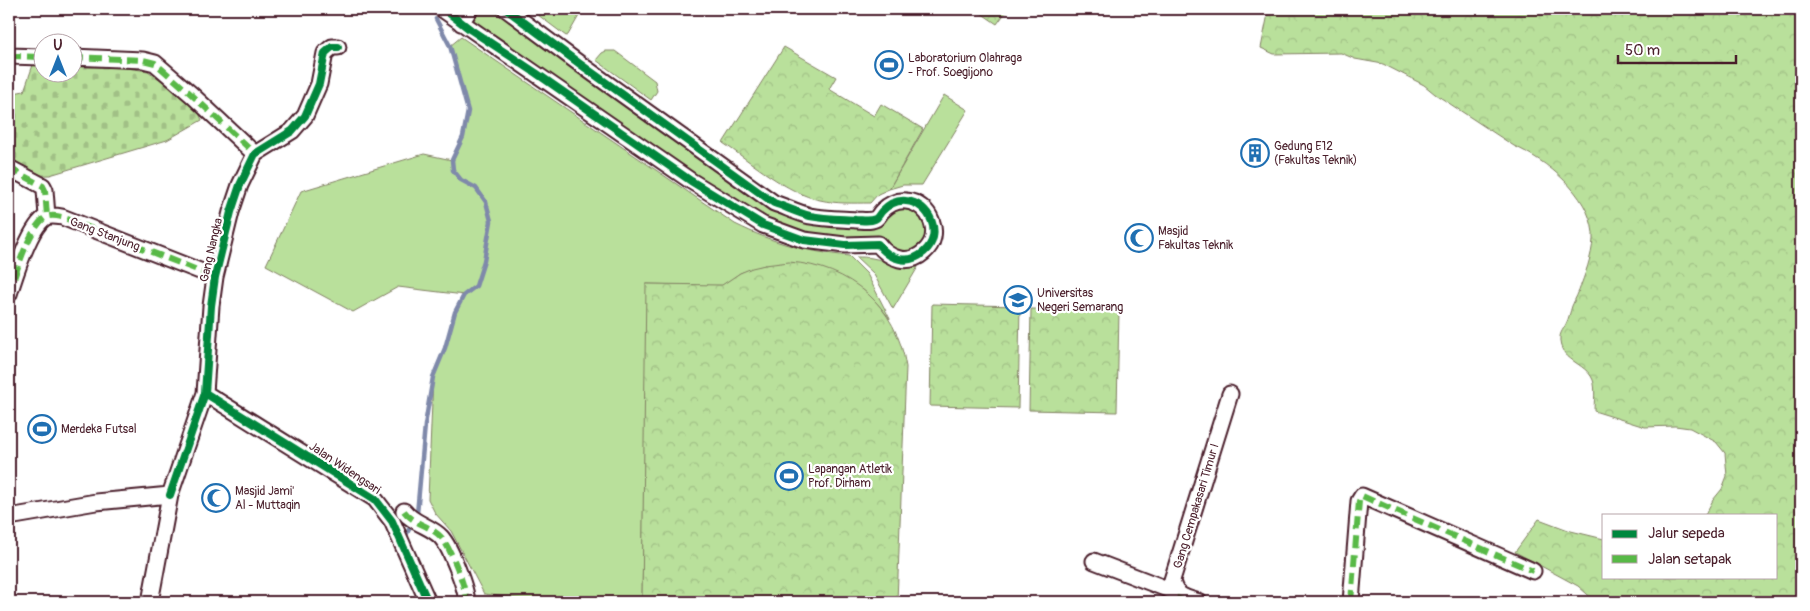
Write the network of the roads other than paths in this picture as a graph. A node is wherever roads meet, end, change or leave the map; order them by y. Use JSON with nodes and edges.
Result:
{"nodes":[{"id":1,"x":470,"y":9,"type":"edge"},
{"id":2,"x":506,"y":9,"type":"edge"},
{"id":3,"x":450,"y":15,"type":"edge"},
{"id":4,"x":338,"y":47,"type":"dead end"},
{"id":5,"x":9,"y":56,"type":"edge"},
{"id":6,"x":32,"y":57,"type":"edge"},
{"id":7,"x":82,"y":57,"type":"edge"},
{"id":8,"x":255,"y":154,"type":"junction"},
{"id":9,"x":9,"y":168,"type":"edge"},
{"id":10,"x":48,"y":216,"type":"junction"},
{"id":11,"x":877,"y":218,"type":"junction"},
{"id":12,"x":878,"y":244,"type":"junction"},
{"id":13,"x":215,"y":277,"type":"junction"},
{"id":14,"x":9,"y":294,"type":"edge"},
{"id":15,"x":205,"y":392,"type":"junction"},
{"id":16,"x":1230,"y":394,"type":"dead end"},
{"id":17,"x":170,"y":496,"type":"junction"},
{"id":18,"x":405,"y":513,"type":"dead end"},
{"id":19,"x":9,"y":517,"type":"edge"},
{"id":20,"x":1094,"y":561,"type":"dead end"},
{"id":21,"x":1533,"y":571,"type":"dead end"},
{"id":22,"x":1178,"y":597,"type":"edge"},
{"id":23,"x":150,"y":602,"type":"edge"},
{"id":24,"x":428,"y":602,"type":"edge"},
{"id":25,"x":467,"y":602,"type":"edge"},
{"id":26,"x":1200,"y":602,"type":"edge"},
{"id":27,"x":1351,"y":602,"type":"edge"}],
"edges":[{"from":1,"to":3,"type":"street"},
{"from":2,"to":11,"type":"street"},
{"from":3,"to":12,"type":"street"},
{"from":4,"to":8,"type":"street"},
{"from":5,"to":6,"type":"street"},
{"from":7,"to":8,"type":"street"},
{"from":8,"to":13,"type":"street","name":"Gang Nangka"},
{"from":9,"to":10,"type":"street"},
{"from":10,"to":13,"type":"street","name":"Gang Stanjung"},
{"from":10,"to":14,"type":"street"},
{"from":11,"to":12,"type":"street"},
{"from":11,"to":12,"type":"street"},
{"from":13,"to":15,"type":"street","name":"Gang Nangka"},
{"from":15,"to":17,"type":"street","name":"Gang Nangka"},
{"from":15,"to":24,"type":"street","name":"Jalan Widengsari"},
{"from":16,"to":22,"type":"street","name":"Gang Cempakasari Timur I"},
{"from":17,"to":19,"type":"street"},
{"from":17,"to":23,"type":"street","name":"Gang Nangka"},
{"from":18,"to":25,"type":"street"},
{"from":20,"to":22,"type":"street"},
{"from":21,"to":27,"type":"street"},
{"from":22,"to":26,"type":"street"}]}
